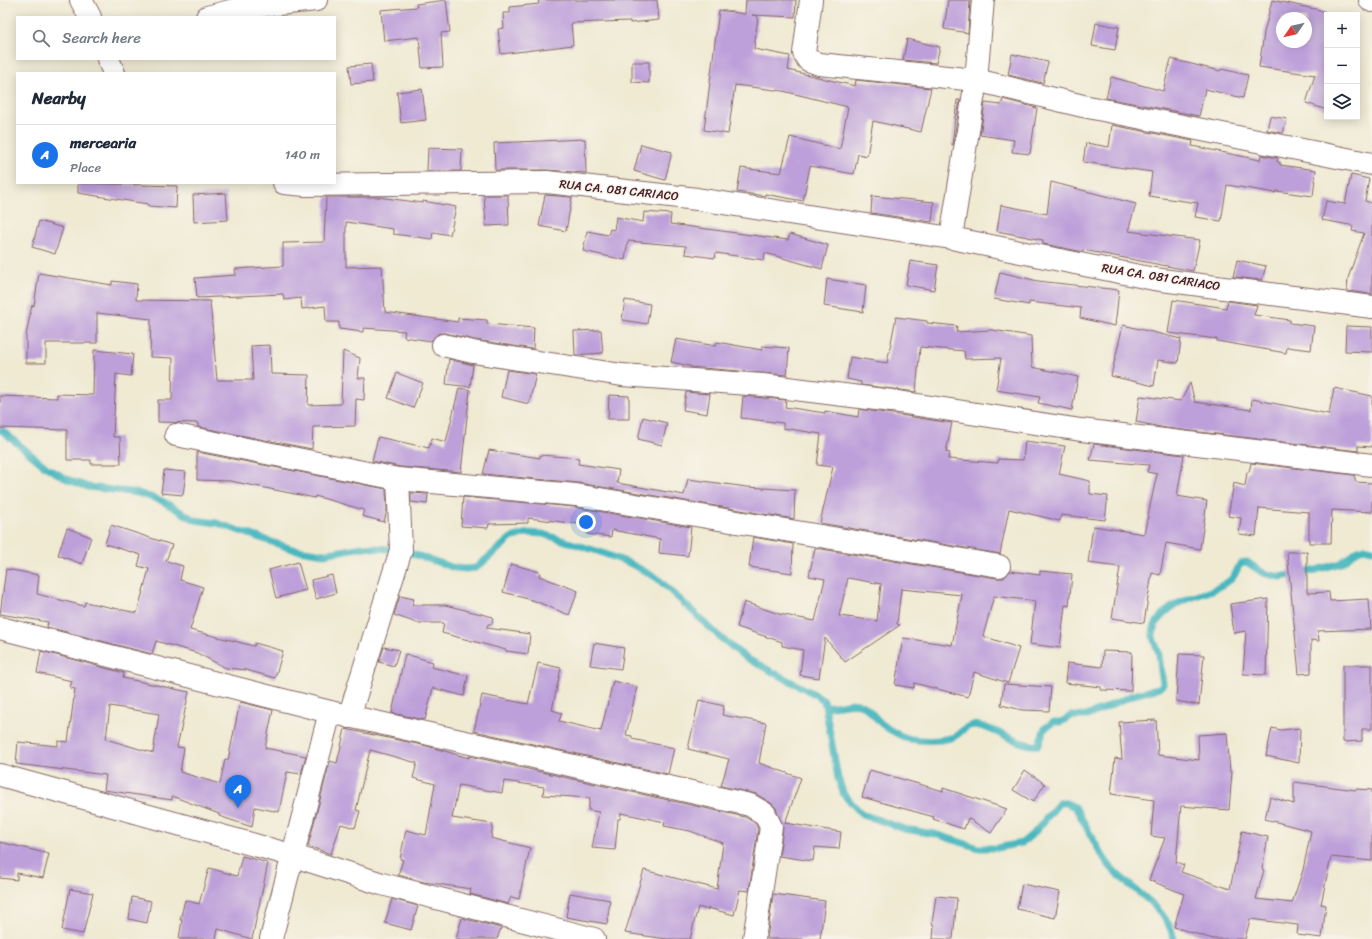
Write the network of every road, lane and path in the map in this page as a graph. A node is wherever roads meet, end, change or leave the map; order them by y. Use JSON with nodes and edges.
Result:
{"nodes":[{"id":1,"x":81,"y":0,"type":"edge"},
{"id":2,"x":316,"y":0,"type":"edge"},
{"id":3,"x":811,"y":0,"type":"edge"},
{"id":4,"x":983,"y":0,"type":"edge"},
{"id":5,"x":89,"y":16,"type":"edge"},
{"id":6,"x":211,"y":16,"type":"edge"},
{"id":7,"x":108,"y":60,"type":"edge"},
{"id":8,"x":114,"y":72,"type":"edge"},
{"id":9,"x":976,"y":80,"type":"junction"},
{"id":10,"x":1372,"y":164,"type":"edge"},
{"id":11,"x":294,"y":184,"type":"edge"},
{"id":12,"x":951,"y":238,"type":"junction"},
{"id":13,"x":1372,"y":307,"type":"edge"},
{"id":14,"x":443,"y":345,"type":"dead end"},
{"id":15,"x":176,"y":435,"type":"dead end"},
{"id":16,"x":1372,"y":465,"type":"edge"},
{"id":17,"x":398,"y":479,"type":"junction"},
{"id":18,"x":999,"y":566,"type":"dead end"},
{"id":19,"x":0,"y":628,"type":"edge"},
{"id":20,"x":339,"y":714,"type":"junction"},
{"id":21,"x":0,"y":775,"type":"edge"},
{"id":22,"x":291,"y":855,"type":"junction"},
{"id":23,"x":271,"y":939,"type":"edge"},
{"id":24,"x":594,"y":939,"type":"edge"},
{"id":25,"x":754,"y":939,"type":"edge"}],
"edges":[{"from":1,"to":5,"type":"street"},
{"from":2,"to":6,"type":"street"},
{"from":3,"to":9,"type":"street"},
{"from":4,"to":9,"type":"street"},
{"from":7,"to":8,"type":"street"},
{"from":9,"to":10,"type":"street"},
{"from":9,"to":12,"type":"street"},
{"from":11,"to":12,"type":"street","name":"RUA CA. 081 CARIACO"},
{"from":12,"to":13,"type":"street","name":"RUA CA. 081 CARIACO"},
{"from":14,"to":16,"type":"street"},
{"from":15,"to":17,"type":"street"},
{"from":17,"to":18,"type":"street"},
{"from":17,"to":20,"type":"street"},
{"from":19,"to":20,"type":"street"},
{"from":20,"to":22,"type":"street"},
{"from":20,"to":25,"type":"street"},
{"from":21,"to":22,"type":"street"},
{"from":22,"to":23,"type":"street"},
{"from":22,"to":24,"type":"street"}]}
